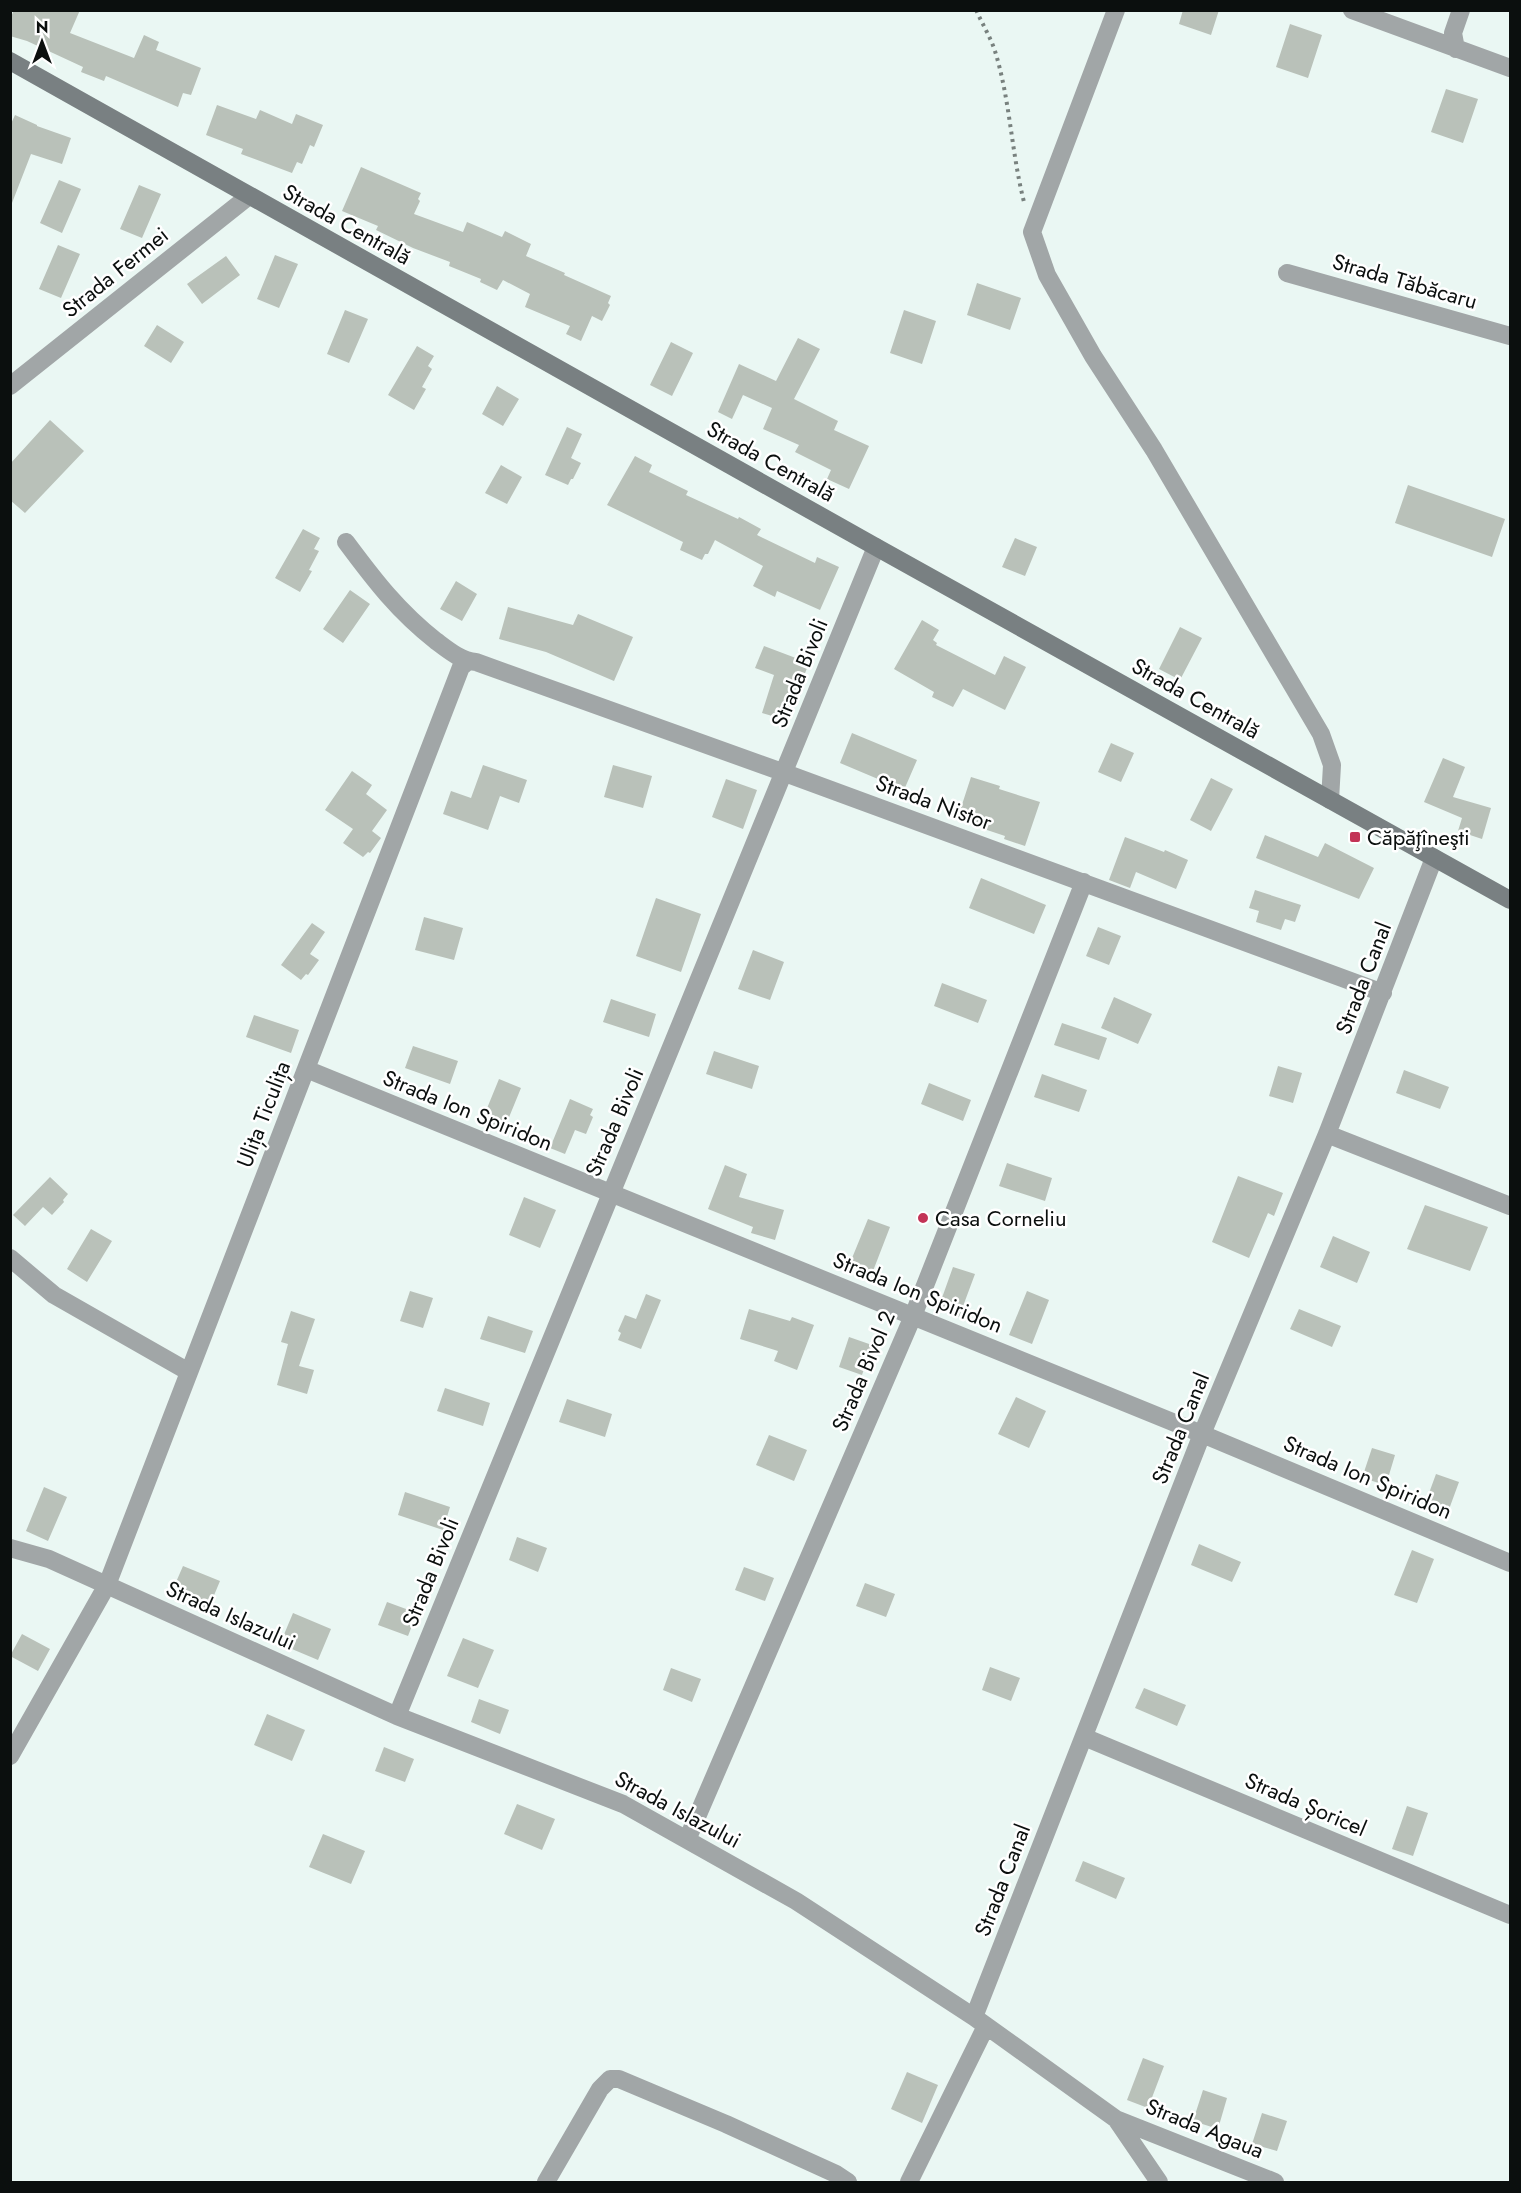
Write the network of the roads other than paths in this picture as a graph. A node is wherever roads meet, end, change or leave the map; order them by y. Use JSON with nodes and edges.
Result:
{"nodes":[{"id":1,"x":1116,"y":10,"type":"edge"},
{"id":2,"x":1352,"y":10,"type":"edge"},
{"id":3,"x":1461,"y":10,"type":"edge"},
{"id":4,"x":1456,"y":49,"type":"junction"},
{"id":5,"x":10,"y":61,"type":"edge"},
{"id":6,"x":1510,"y":68,"type":"edge"},
{"id":7,"x":249,"y":196,"type":"junction"},
{"id":8,"x":1287,"y":273,"type":"dead end"},
{"id":9,"x":1510,"y":336,"type":"edge"},
{"id":10,"x":10,"y":386,"type":"edge"},
{"id":11,"x":346,"y":542,"type":"dead end"},
{"id":12,"x":876,"y":547,"type":"junction"},
{"id":13,"x":467,"y":662,"type":"junction"},
{"id":14,"x":785,"y":773,"type":"junction"},
{"id":15,"x":1330,"y":800,"type":"junction"},
{"id":16,"x":1434,"y":858,"type":"junction"},
{"id":17,"x":1084,"y":882,"type":"junction"},
{"id":18,"x":1510,"y":900,"type":"edge"},
{"id":19,"x":1383,"y":993,"type":"junction"},
{"id":20,"x":306,"y":1069,"type":"junction"},
{"id":21,"x":1328,"y":1134,"type":"junction"},
{"id":22,"x":610,"y":1194,"type":"junction"},
{"id":23,"x":1510,"y":1206,"type":"edge"},
{"id":24,"x":10,"y":1258,"type":"edge"},
{"id":25,"x":913,"y":1316,"type":"junction"},
{"id":26,"x":189,"y":1372,"type":"junction"},
{"id":27,"x":1202,"y":1434,"type":"junction"},
{"id":28,"x":10,"y":1548,"type":"edge"},
{"id":29,"x":1510,"y":1563,"type":"edge"},
{"id":30,"x":106,"y":1585,"type":"junction"},
{"id":31,"x":398,"y":1716,"type":"junction"},
{"id":32,"x":1084,"y":1737,"type":"junction"},
{"id":33,"x":10,"y":1755,"type":"edge"},
{"id":34,"x":687,"y":1840,"type":"junction"},
{"id":35,"x":1510,"y":1915,"type":"edge"},
{"id":36,"x":980,"y":2022,"type":"junction"},
{"id":37,"x":1116,"y":2119,"type":"junction"},
{"id":38,"x":546,"y":2182,"type":"edge"},
{"id":39,"x":848,"y":2182,"type":"edge"},
{"id":40,"x":909,"y":2182,"type":"edge"},
{"id":41,"x":1159,"y":2182,"type":"edge"},
{"id":42,"x":1275,"y":2182,"type":"edge"}],
"edges":[{"from":1,"to":15,"type":"street"},
{"from":2,"to":4,"type":"street"},
{"from":3,"to":4,"type":"street"},
{"from":4,"to":6,"type":"street"},
{"from":5,"to":7,"type":"main road","name":"Strada Centrală"},
{"from":7,"to":10,"type":"street","name":"Strada Fermei"},
{"from":7,"to":12,"type":"main road","name":"Strada Centrală"},
{"from":8,"to":9,"type":"street","name":"Strada Tăbăcaru"},
{"from":11,"to":13,"type":"street","name":"Strada Nistor"},
{"from":12,"to":14,"type":"street","name":"Strada Bivoli"},
{"from":12,"to":15,"type":"main road","name":"Strada Centrală"},
{"from":13,"to":14,"type":"street","name":"Strada Nistor"},
{"from":13,"to":20,"type":"street","name":"Ulița Ticulița"},
{"from":14,"to":17,"type":"street","name":"Strada Nistor"},
{"from":14,"to":22,"type":"street","name":"Strada Bivoli"},
{"from":15,"to":16,"type":"main road","name":"Strada Centrală"},
{"from":16,"to":18,"type":"main road","name":"Strada Centrală"},
{"from":16,"to":19,"type":"street","name":"Strada Canal"},
{"from":17,"to":19,"type":"street","name":"Strada Nistor"},
{"from":17,"to":25,"type":"street","name":"Strada Bivol 2"},
{"from":19,"to":21,"type":"street","name":"Strada Canal"},
{"from":20,"to":22,"type":"street","name":"Strada Ion Spiridon"},
{"from":20,"to":26,"type":"street","name":"Ulița Ticulița"},
{"from":21,"to":23,"type":"street"},
{"from":21,"to":27,"type":"street","name":"Strada Canal"},
{"from":22,"to":25,"type":"street","name":"Strada Ion Spiridon"},
{"from":22,"to":31,"type":"street","name":"Strada Bivoli"},
{"from":24,"to":26,"type":"street"},
{"from":25,"to":27,"type":"street","name":"Strada Ion Spiridon"},
{"from":25,"to":34,"type":"street","name":"Strada Bivol 2"},
{"from":26,"to":30,"type":"street","name":"Ulița Ticulița"},
{"from":27,"to":29,"type":"street","name":"Strada Ion Spiridon"},
{"from":27,"to":32,"type":"street","name":"Strada Canal"},
{"from":28,"to":30,"type":"street","name":"Strada Islazului"},
{"from":30,"to":31,"type":"street","name":"Strada Islazului"},
{"from":30,"to":33,"type":"street","name":"Ulița Ticulița"},
{"from":31,"to":34,"type":"street","name":"Strada Islazului"},
{"from":32,"to":35,"type":"street","name":"Strada Șoricel"},
{"from":32,"to":36,"type":"street","name":"Strada Canal"},
{"from":34,"to":36,"type":"street","name":"Strada Islazului"},
{"from":36,"to":37,"type":"street","name":"Strada Islazului"},
{"from":36,"to":40,"type":"street","name":"Strada Canal"},
{"from":37,"to":41,"type":"street","name":"Strada Islazului"},
{"from":37,"to":42,"type":"street","name":"Strada Agaua"},
{"from":38,"to":39,"type":"street"}]}
